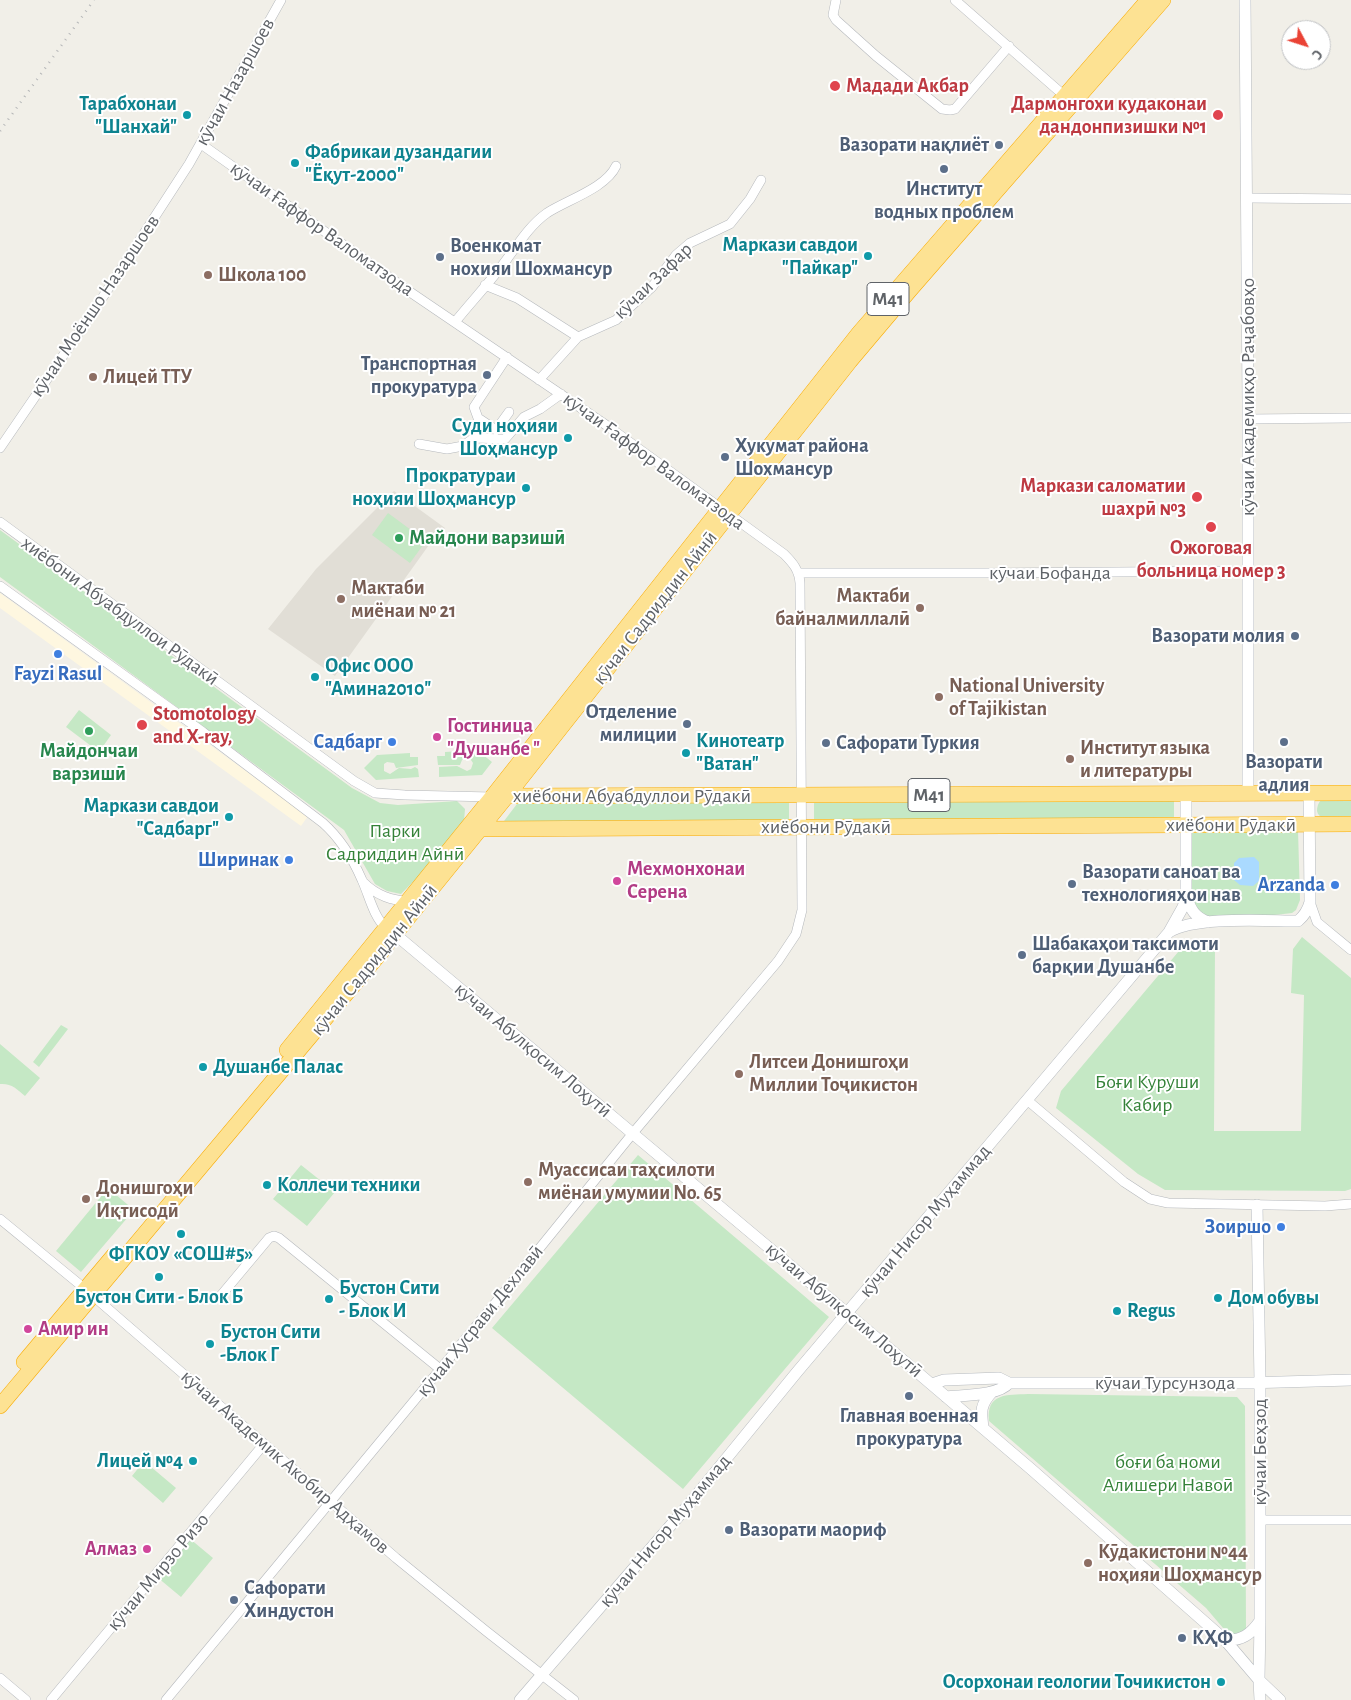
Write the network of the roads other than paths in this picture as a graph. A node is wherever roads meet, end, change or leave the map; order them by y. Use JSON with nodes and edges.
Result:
{"nodes":[{"id":1,"x":281,"y":0,"type":"edge"},
{"id":2,"x":836,"y":0,"type":"edge"},
{"id":3,"x":955,"y":0,"type":"edge"},
{"id":4,"x":1148,"y":0,"type":"edge"},
{"id":5,"x":1163,"y":0,"type":"edge"},
{"id":6,"x":1245,"y":0,"type":"edge"},
{"id":7,"x":1009,"y":46,"type":"junction"},
{"id":8,"x":1069,"y":99,"type":"junction"},
{"id":9,"x":201,"y":144,"type":"junction"},
{"id":10,"x":189,"y":164,"type":"joint"},
{"id":11,"x":616,"y":166,"type":"dead end"},
{"id":12,"x":761,"y":180,"type":"dead end"},
{"id":13,"x":1247,"y":198,"type":"junction"},
{"id":14,"x":1351,"y":199,"type":"edge"},
{"id":15,"x":485,"y":285,"type":"junction"},
{"id":16,"x":455,"y":322,"type":"junction"},
{"id":17,"x":578,"y":338,"type":"junction"},
{"id":18,"x":507,"y":357,"type":"junction"},
{"id":19,"x":540,"y":380,"type":"junction"},
{"id":20,"x":561,"y":394,"type":"junction"},
{"id":21,"x":509,"y":412,"type":"dead end"},
{"id":22,"x":1351,"y":418,"type":"edge"},
{"id":23,"x":1248,"y":419,"type":"junction"},
{"id":24,"x":419,"y":444,"type":"dead end"},
{"id":25,"x":0,"y":448,"type":"edge"},
{"id":26,"x":724,"y":512,"type":"junction"},
{"id":27,"x":0,"y":522,"type":"edge"},
{"id":28,"x":1248,"y":571,"type":"junction"},
{"id":29,"x":799,"y":573,"type":"junction"},
{"id":30,"x":0,"y":586,"type":"edge"},
{"id":31,"x":1351,"y":793,"type":"edge"},
{"id":32,"x":1186,"y":794,"type":"junction"},
{"id":33,"x":1248,"y":794,"type":"junction"},
{"id":34,"x":1308,"y":794,"type":"junction"},
{"id":35,"x":800,"y":795,"type":"junction"},
{"id":36,"x":499,"y":796,"type":"junction"},
{"id":37,"x":1309,"y":824,"type":"junction"},
{"id":38,"x":1351,"y":824,"type":"edge"},
{"id":39,"x":1186,"y":825,"type":"junction"},
{"id":40,"x":801,"y":827,"type":"junction"},
{"id":41,"x":481,"y":829,"type":"junction"},
{"id":42,"x":363,"y":882,"type":"junction"},
{"id":43,"x":1186,"y":897,"type":"junction"},
{"id":44,"x":414,"y":902,"type":"junction"},
{"id":45,"x":1310,"y":902,"type":"junction"},
{"id":46,"x":1298,"y":921,"type":"junction"},
{"id":47,"x":1208,"y":922,"type":"junction"},
{"id":48,"x":1317,"y":922,"type":"junction"},
{"id":49,"x":391,"y":931,"type":"junction"},
{"id":50,"x":1169,"y":932,"type":"junction"},
{"id":51,"x":1351,"y":950,"type":"edge"},
{"id":52,"x":1027,"y":1100,"type":"junction"},
{"id":53,"x":633,"y":1134,"type":"junction"},
{"id":54,"x":1351,"y":1204,"type":"edge"},
{"id":55,"x":1257,"y":1205,"type":"junction"},
{"id":56,"x":0,"y":1220,"type":"edge"},
{"id":57,"x":88,"y":1292,"type":"junction"},
{"id":58,"x":218,"y":1299,"type":"dead end"},
{"id":59,"x":847,"y":1314,"type":"junction"},
{"id":60,"x":440,"y":1369,"type":"junction"},
{"id":61,"x":1351,"y":1380,"type":"edge"},
{"id":62,"x":1260,"y":1382,"type":"junction"},
{"id":63,"x":1009,"y":1383,"type":"junction"},
{"id":64,"x":932,"y":1384,"type":"junction"},
{"id":65,"x":0,"y":1390,"type":"edge"},
{"id":66,"x":992,"y":1392,"type":"junction"},
{"id":67,"x":946,"y":1396,"type":"junction"},
{"id":68,"x":0,"y":1406,"type":"edge"},
{"id":69,"x":983,"y":1428,"type":"junction"},
{"id":70,"x":264,"y":1444,"type":"junction"},
{"id":71,"x":332,"y":1501,"type":"junction"},
{"id":72,"x":1260,"y":1520,"type":"junction"},
{"id":73,"x":1351,"y":1520,"type":"edge"},
{"id":74,"x":1260,"y":1621,"type":"junction"},
{"id":75,"x":1225,"y":1640,"type":"junction"},
{"id":76,"x":541,"y":1675,"type":"junction"},
{"id":77,"x":0,"y":1678,"type":"edge"},
{"id":78,"x":1258,"y":1680,"type":"junction"},
{"id":79,"x":26,"y":1700,"type":"edge"},
{"id":80,"x":51,"y":1700,"type":"edge"},
{"id":81,"x":166,"y":1700,"type":"edge"},
{"id":82,"x":520,"y":1700,"type":"edge"},
{"id":83,"x":574,"y":1700,"type":"edge"},
{"id":84,"x":1260,"y":1700,"type":"edge"},
{"id":85,"x":1280,"y":1700,"type":"edge"}],
"edges":[{"from":1,"to":9,"type":"street","name":"кӯчаи Назаршоев"},
{"from":2,"to":7,"type":"street"},
{"from":3,"to":7,"type":"street"},
{"from":4,"to":8,"type":"highway","name":"кӯчаи Садриддин Айнӣ","number":"M41"},
{"from":5,"to":8,"type":"highway","name":"кӯчаи Садриддин Айнӣ","number":"M41"},
{"from":6,"to":13,"type":"street","name":"кӯчаи Академикҳо Раҷабовҳо"},
{"from":7,"to":8,"type":"street"},
{"from":8,"to":26,"type":"highway","name":"кӯчаи Садриддин Айнӣ","number":"M41"},
{"from":9,"to":10,"type":"street","name":"кӯчаи Назаршоев"},
{"from":9,"to":16,"type":"street","name":"кӯчаи Ғаффор Валоматзода"},
{"from":10,"to":25,"type":"street","name":"кӯчаи Моёншо Назаршоев"},
{"from":11,"to":15,"type":"street"},
{"from":12,"to":17,"type":"street","name":"кӯчаи Зафар"},
{"from":13,"to":14,"type":"street"},
{"from":13,"to":23,"type":"street","name":"кӯчаи Академикҳо Раҷабовҳо"},
{"from":15,"to":16,"type":"street"},
{"from":15,"to":17,"type":"street"},
{"from":16,"to":18,"type":"street","name":"кӯчаи Ғаффор Валоматзода"},
{"from":17,"to":19,"type":"street","name":"кӯчаи Зафар"},
{"from":18,"to":19,"type":"street","name":"кӯчаи Ғаффор Валоматзода"},
{"from":18,"to":21,"type":"street"},
{"from":19,"to":20,"type":"street","name":"кӯчаи Ғаффор Валоматзода"},
{"from":20,"to":24,"type":"street"},
{"from":20,"to":26,"type":"street","name":"кӯчаи Ғаффор Валоматзода"},
{"from":22,"to":23,"type":"street"},
{"from":23,"to":28,"type":"street","name":"кӯчаи Академикҳо Раҷабовҳо"},
{"from":26,"to":29,"type":"street","name":"кӯчаи Ғаффор Валоматзода"},
{"from":26,"to":36,"type":"highway","name":"кӯчаи Садриддин Айнӣ","number":"M41"},
{"from":27,"to":36,"type":"street","name":"хиёбони Абуабдуллои Рӯдакӣ"},
{"from":28,"to":29,"type":"street","name":"кӯчаи Бофанда"},
{"from":28,"to":33,"type":"street","name":"кӯчаи Академикҳо Раҷабовҳо"},
{"from":29,"to":35,"type":"street"},
{"from":30,"to":42,"type":"street"},
{"from":31,"to":34,"type":"highway","name":"хиёбони Абуабдуллои Рӯдакӣ","number":"M41"},
{"from":32,"to":33,"type":"highway","name":"хиёбони Абуабдуллои Рӯдакӣ","number":"M41"},
{"from":32,"to":35,"type":"highway","name":"хиёбони Абуабдуллои Рӯдакӣ","number":"M41"},
{"from":32,"to":39,"type":"street","name":"кӯчаи Нисор Муҳаммад"},
{"from":33,"to":34,"type":"highway","name":"хиёбони Абуабдуллои Рӯдакӣ","number":"M41"},
{"from":34,"to":37,"type":"street"},
{"from":35,"to":36,"type":"highway","name":"хиёбони Абуабдуллои Рӯдакӣ","number":"M41"},
{"from":35,"to":40,"type":"street"},
{"from":36,"to":41,"type":"highway","name":"кӯчаи Садриддин Айнӣ","number":"M41"},
{"from":36,"to":44,"type":"highway","name":"кӯчаи Садриддин Айнӣ","number":"M41"},
{"from":37,"to":38,"type":"highway","name":"хиёбони Рӯдакӣ","number":"M41"},
{"from":37,"to":39,"type":"highway","name":"хиёбони Рӯдакӣ","number":"M41"},
{"from":37,"to":45,"type":"street"},
{"from":39,"to":40,"type":"highway","name":"хиёбони Рӯдакӣ","number":"M41"},
{"from":39,"to":43,"type":"street","name":"кӯчаи Нисор Муҳаммад"},
{"from":40,"to":41,"type":"highway","name":"хиёбони Рӯдакӣ","number":"M41"},
{"from":40,"to":53,"type":"street","name":"кӯчаи Хусрави Дехлавӣ"},
{"from":41,"to":44,"type":"highway","name":"кӯчаи Садриддин Айнӣ","number":"M41"},
{"from":42,"to":44,"type":"street"},
{"from":42,"to":49,"type":"street"},
{"from":43,"to":47,"type":"street"},
{"from":43,"to":50,"type":"street","name":"кӯчаи Нисор Муҳаммад"},
{"from":44,"to":49,"type":"highway","name":"кӯчаи Садриддин Айнӣ","number":"M41"},
{"from":45,"to":46,"type":"street"},
{"from":45,"to":48,"type":"street"},
{"from":46,"to":47,"type":"street"},
{"from":46,"to":48,"type":"street"},
{"from":47,"to":50,"type":"street"},
{"from":48,"to":51,"type":"street"},
{"from":49,"to":53,"type":"street","name":"кӯчаи Абулқосим Лоҳутӣ"},
{"from":49,"to":57,"type":"highway","name":"кӯчаи Садриддин Айнӣ","number":"M41"},
{"from":50,"to":52,"type":"street","name":"кӯчаи Нисор Муҳаммад"},
{"from":52,"to":55,"type":"street"},
{"from":52,"to":59,"type":"street","name":"кӯчаи Нисор Муҳаммад"},
{"from":53,"to":59,"type":"street","name":"кӯчаи Абулқосим Лоҳутӣ"},
{"from":53,"to":60,"type":"street","name":"кӯчаи Хусрави Дехлавӣ"},
{"from":54,"to":55,"type":"street"},
{"from":55,"to":62,"type":"street","name":"кӯчаи Беҳзод"},
{"from":56,"to":57,"type":"street","name":"кӯчаи Академик Акобир Адҳамов"},
{"from":57,"to":65,"type":"highway","name":"кӯчаи Садриддин Айнӣ"},
{"from":57,"to":68,"type":"highway","name":"кӯчаи Садриддин Айнӣ"},
{"from":57,"to":70,"type":"street","name":"кӯчаи Академик Акобир Адҳамов"},
{"from":58,"to":60,"type":"street"},
{"from":59,"to":64,"type":"street","name":"кӯчаи Абулқосим Лоҳутӣ"},
{"from":59,"to":76,"type":"street","name":"кӯчаи Нисор Муҳаммад"},
{"from":60,"to":71,"type":"street","name":"кӯчаи Хусрави Дехлавӣ"},
{"from":61,"to":62,"type":"street","name":"кӯчаи Турсунзода"},
{"from":62,"to":63,"type":"street","name":"кӯчаи Турсунзода"},
{"from":62,"to":72,"type":"street","name":"кӯчаи Беҳзод"},
{"from":63,"to":64,"type":"street","name":"кӯчаи Турсунзода"},
{"from":63,"to":66,"type":"street","name":"кӯчаи Турсунзода"},
{"from":64,"to":67,"type":"street","name":"кӯчаи Абулқосим Лоҳутӣ"},
{"from":66,"to":67,"type":"street","name":"кӯчаи Турсунзода"},
{"from":66,"to":69,"type":"street"},
{"from":67,"to":69,"type":"street","name":"кӯчаи Абулқосим Лоҳутӣ"},
{"from":69,"to":75,"type":"street","name":"кӯчаи Абулқосим Лоҳутӣ"},
{"from":70,"to":71,"type":"street","name":"кӯчаи Академик Акобир Адҳамов"},
{"from":70,"to":80,"type":"street","name":"кӯчаи Мирзо Ризо"},
{"from":71,"to":76,"type":"street","name":"кӯчаи Академик Акобир Адҳамов"},
{"from":71,"to":81,"type":"street","name":"кӯчаи Хусрави Дехлавӣ"},
{"from":72,"to":73,"type":"street"},
{"from":72,"to":74,"type":"street","name":"кӯчаи Беҳзод"},
{"from":74,"to":75,"type":"street"},
{"from":74,"to":78,"type":"street","name":"кӯчаи Беҳзод"},
{"from":75,"to":78,"type":"street","name":"кӯчаи Абулқосим Лоҳутӣ"},
{"from":76,"to":82,"type":"street","name":"кӯчаи Нисор Муҳаммад"},
{"from":76,"to":83,"type":"street","name":"кӯчаи Академик Акобир Адҳамов"},
{"from":77,"to":79,"type":"street"},
{"from":78,"to":84,"type":"street","name":"кӯчаи Беҳзод"},
{"from":78,"to":85,"type":"street","name":"кӯчаи Абулқосим Лоҳутӣ"}]}
